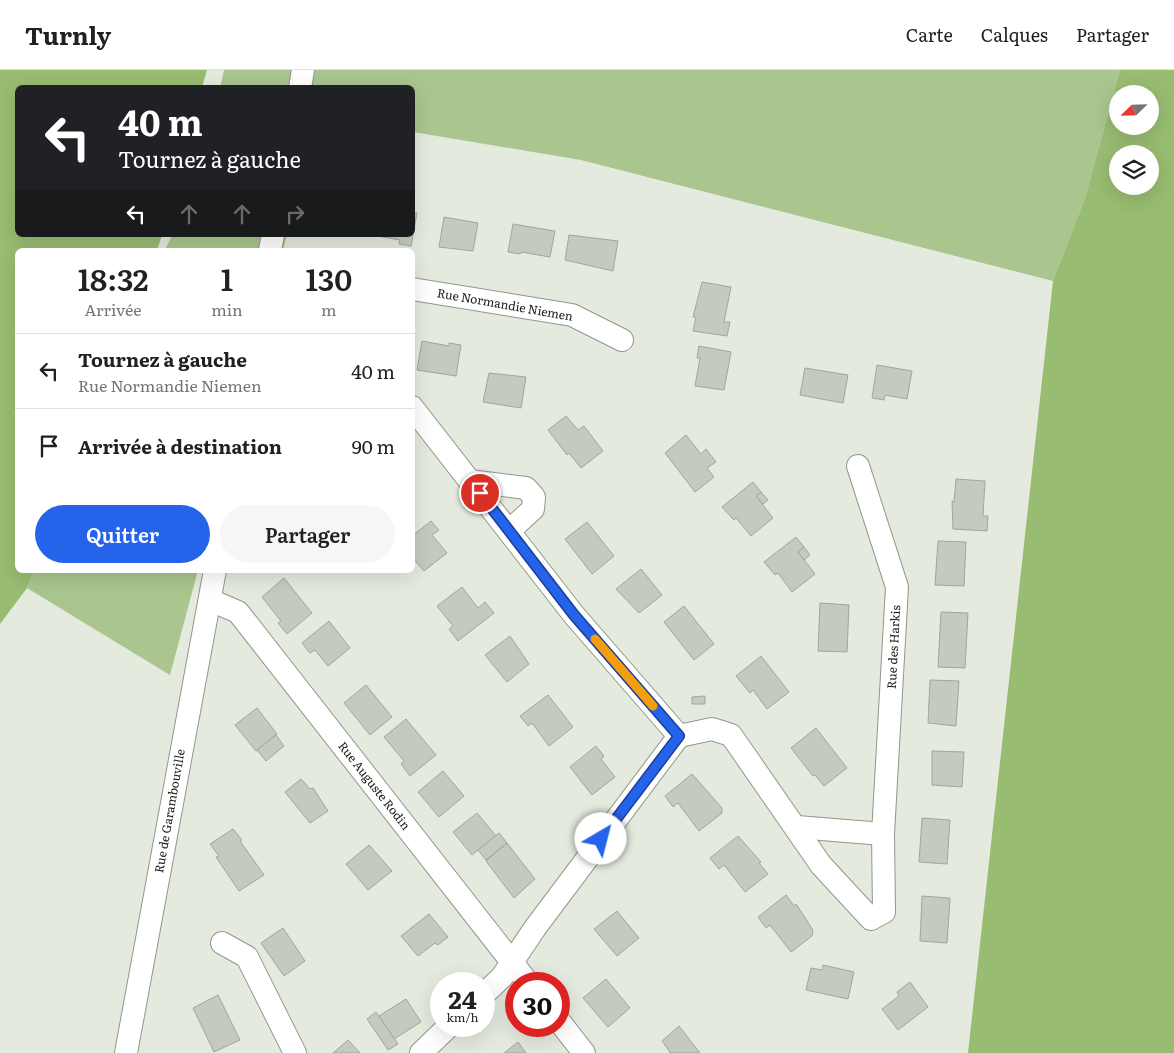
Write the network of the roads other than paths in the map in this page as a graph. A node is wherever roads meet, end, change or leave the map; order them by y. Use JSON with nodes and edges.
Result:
{"nodes":[{"id":1,"x":303,"y":70,"type":"edge"},
{"id":2,"x":300,"y":85,"type":"edge"},
{"id":3,"x":415,"y":289,"type":"edge"},
{"id":4,"x":622,"y":340,"type":"dead end"},
{"id":5,"x":415,"y":410,"type":"edge"},
{"id":6,"x":858,"y":466,"type":"dead end"},
{"id":7,"x":470,"y":481,"type":"junction"},
{"id":8,"x":509,"y":531,"type":"junction"},
{"id":9,"x":214,"y":573,"type":"edge"},
{"id":10,"x":210,"y":600,"type":"junction"},
{"id":11,"x":679,"y":736,"type":"junction"},
{"id":12,"x":797,"y":827,"type":"junction"},
{"id":13,"x":883,"y":834,"type":"junction"},
{"id":14,"x":222,"y":943,"type":"dead end"},
{"id":15,"x":511,"y":961,"type":"junction"},
{"id":16,"x":520,"y":972,"type":"edge"},
{"id":17,"x":495,"y":984,"type":"edge"},
{"id":18,"x":570,"y":1035,"type":"edge"},
{"id":19,"x":438,"y":1037,"type":"edge"},
{"id":20,"x":126,"y":1053,"type":"edge"},
{"id":21,"x":295,"y":1053,"type":"edge"},
{"id":22,"x":421,"y":1053,"type":"edge"},
{"id":23,"x":584,"y":1053,"type":"edge"}],
"edges":[{"from":1,"to":2,"type":"street"},
{"from":3,"to":4,"type":"street","name":"Rue Normandie Niemen"},
{"from":5,"to":7,"type":"street"},
{"from":6,"to":13,"type":"street","name":"Rue des Harkis"},
{"from":7,"to":8,"type":"street"},
{"from":7,"to":8,"type":"street"},
{"from":8,"to":11,"type":"street"},
{"from":9,"to":10,"type":"street","name":"Rue de Garambouville"},
{"from":10,"to":15,"type":"street","name":"Rue Auguste Rodin"},
{"from":10,"to":20,"type":"street","name":"Rue de Garambouville"},
{"from":11,"to":12,"type":"street","name":"Rue des Harkis"},
{"from":11,"to":15,"type":"street"},
{"from":12,"to":13,"type":"street"},
{"from":12,"to":13,"type":"street","name":"Rue des Harkis"},
{"from":14,"to":21,"type":"street"},
{"from":15,"to":16,"type":"street","name":"Rue Auguste Rodin"},
{"from":15,"to":17,"type":"street"},
{"from":18,"to":23,"type":"street"},
{"from":19,"to":22,"type":"street"}]}
